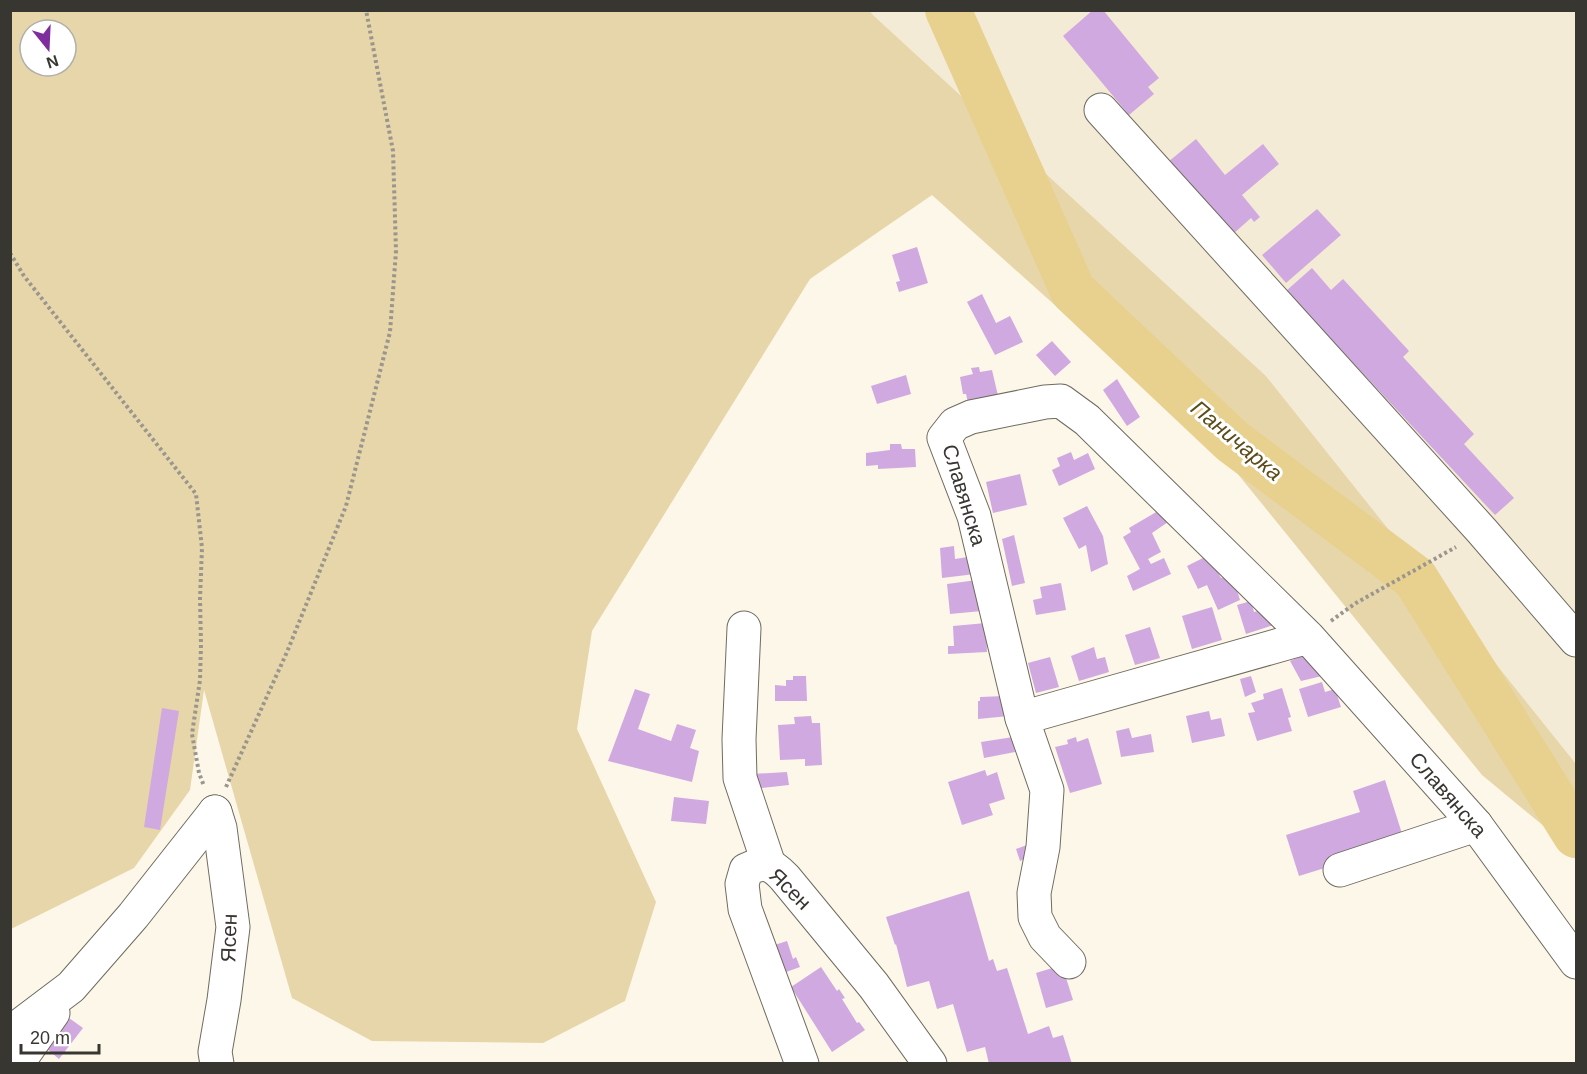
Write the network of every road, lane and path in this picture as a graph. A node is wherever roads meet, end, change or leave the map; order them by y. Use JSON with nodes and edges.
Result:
{"nodes":[{"id":1,"x":366,"y":10,"type":"edge"},
{"id":2,"x":1101,"y":110,"type":"dead end"},
{"id":3,"x":10,"y":253,"type":"edge"},
{"id":4,"x":1457,"y":546,"type":"dead end"},
{"id":5,"x":1356,"y":603,"type":"dead end"},
{"id":6,"x":744,"y":628,"type":"dead end"},
{"id":7,"x":1308,"y":637,"type":"junction"},
{"id":8,"x":1576,"y":640,"type":"edge"},
{"id":9,"x":1022,"y":718,"type":"junction"},
{"id":10,"x":215,"y":812,"type":"junction"},
{"id":11,"x":1476,"y":825,"type":"junction"},
{"id":12,"x":769,"y":865,"type":"junction"},
{"id":13,"x":1340,"y":870,"type":"dead end"},
{"id":14,"x":1069,"y":962,"type":"dead end"},
{"id":15,"x":1576,"y":962,"type":"edge"},
{"id":16,"x":71,"y":987,"type":"junction"},
{"id":17,"x":10,"y":1033,"type":"edge"},
{"id":18,"x":17,"y":1064,"type":"edge"},
{"id":19,"x":217,"y":1064,"type":"edge"},
{"id":20,"x":802,"y":1064,"type":"edge"},
{"id":21,"x":930,"y":1064,"type":"edge"}],
"edges":[{"from":1,"to":10,"type":"path"},
{"from":2,"to":8,"type":"street"},
{"from":3,"to":10,"type":"path"},
{"from":4,"to":5,"type":"path"},
{"from":6,"to":12,"type":"street"},
{"from":7,"to":9,"type":"street"},
{"from":7,"to":9,"type":"street","name":"Славянска"},
{"from":7,"to":11,"type":"street","name":"Славянска"},
{"from":9,"to":14,"type":"street"},
{"from":10,"to":16,"type":"street"},
{"from":10,"to":19,"type":"street","name":"Ясен"},
{"from":11,"to":13,"type":"street"},
{"from":11,"to":15,"type":"street","name":"Славянска"},
{"from":12,"to":20,"type":"street","name":"Ясен"},
{"from":12,"to":21,"type":"street","name":"Ясен"},
{"from":16,"to":17,"type":"street"},
{"from":16,"to":18,"type":"street"}]}
